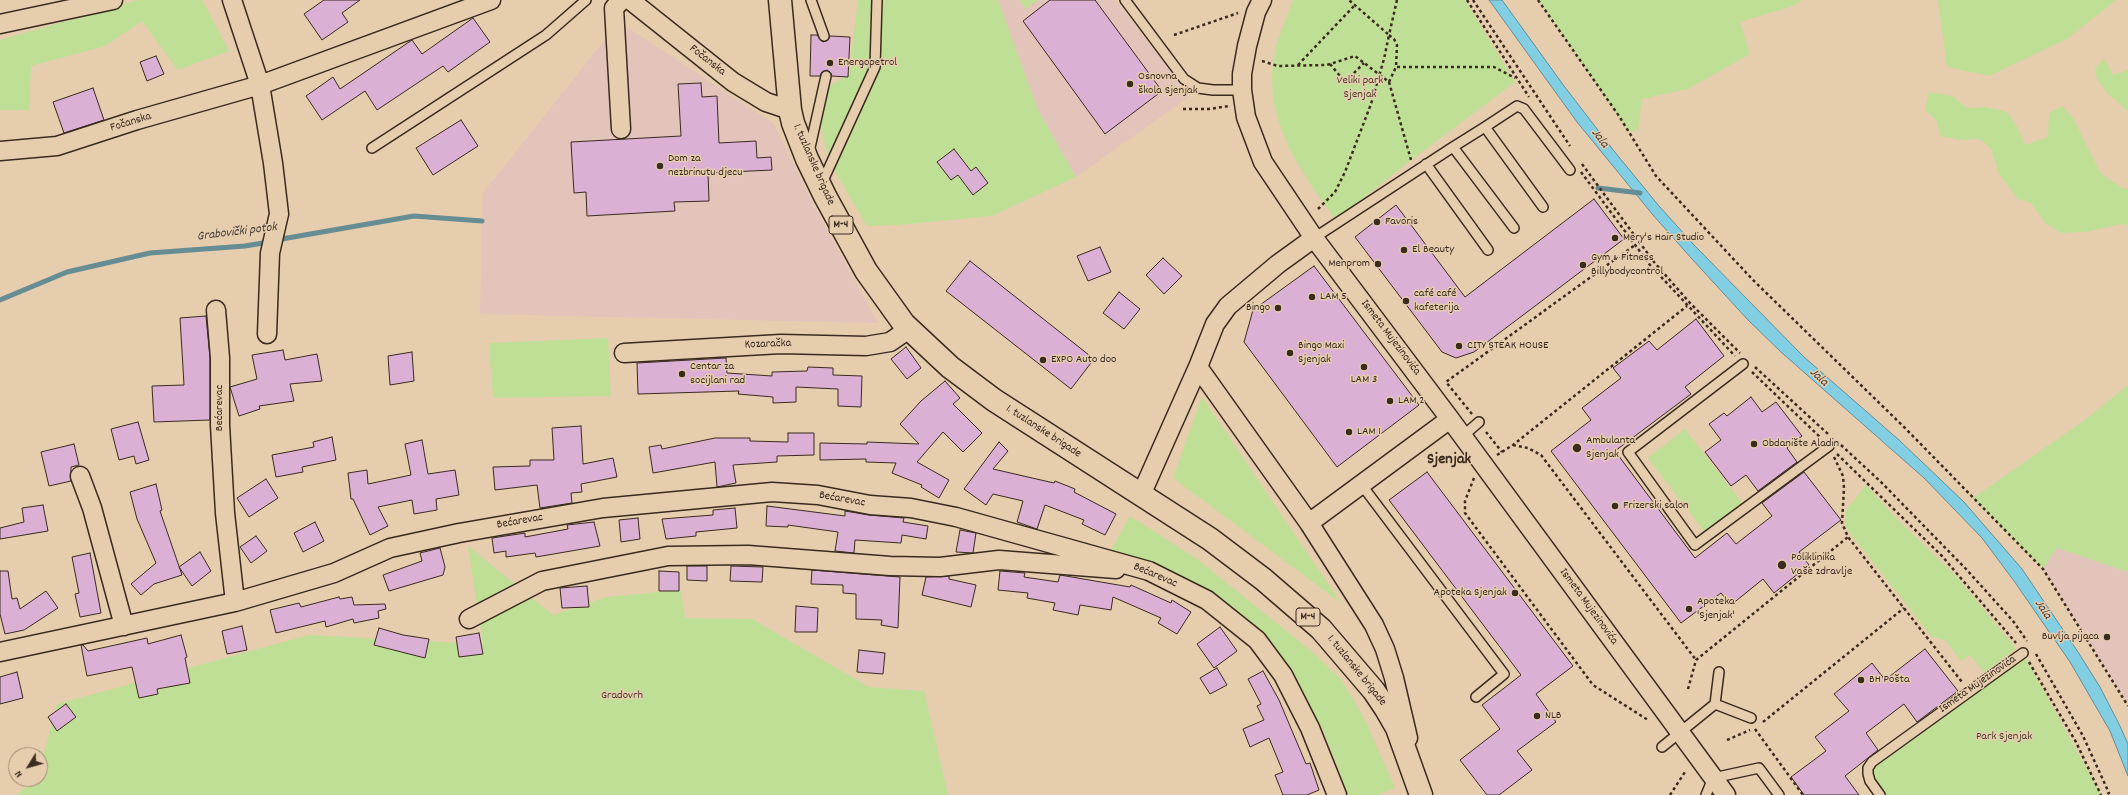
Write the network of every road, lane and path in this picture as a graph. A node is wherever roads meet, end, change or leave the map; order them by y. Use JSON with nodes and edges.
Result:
{"nodes":[{"id":1,"x":113,"y":0,"type":"edge"},
{"id":2,"x":232,"y":0,"type":"edge"},
{"id":3,"x":491,"y":0,"type":"edge"},
{"id":4,"x":586,"y":0,"type":"edge"},
{"id":5,"x":622,"y":0,"type":"edge"},
{"id":6,"x":630,"y":0,"type":"edge"},
{"id":7,"x":780,"y":0,"type":"edge"},
{"id":8,"x":811,"y":0,"type":"edge"},
{"id":9,"x":877,"y":0,"type":"edge"},
{"id":10,"x":1125,"y":0,"type":"edge"},
{"id":11,"x":1262,"y":0,"type":"edge"},
{"id":12,"x":1349,"y":0,"type":"edge"},
{"id":13,"x":1397,"y":0,"type":"edge"},
{"id":14,"x":1473,"y":0,"type":"edge"},
{"id":15,"x":1538,"y":0,"type":"edge"},
{"id":16,"x":1354,"y":6,"type":"junction"},
{"id":17,"x":1245,"y":11,"type":"dead end"},
{"id":18,"x":0,"y":24,"type":"edge"},
{"id":19,"x":1174,"y":35,"type":"dead end"},
{"id":20,"x":1389,"y":35,"type":"junction"},
{"id":21,"x":824,"y":36,"type":"dead end"},
{"id":22,"x":1262,"y":61,"type":"dead end"},
{"id":23,"x":1364,"y":62,"type":"junction"},
{"id":24,"x":1330,"y":64,"type":"junction"},
{"id":25,"x":1298,"y":66,"type":"junction"},
{"id":26,"x":1396,"y":67,"type":"junction"},
{"id":27,"x":826,"y":76,"type":"dead end"},
{"id":28,"x":1379,"y":76,"type":"junction"},
{"id":29,"x":1515,"y":78,"type":"dead end"},
{"id":30,"x":1389,"y":82,"type":"junction"},
{"id":31,"x":260,"y":85,"type":"junction"},
{"id":32,"x":1242,"y":90,"type":"junction"},
{"id":33,"x":790,"y":110,"type":"junction"},
{"id":34,"x":1485,"y":127,"type":"junction"},
{"id":35,"x":621,"y":129,"type":"dead end"},
{"id":36,"x":1453,"y":147,"type":"junction"},
{"id":37,"x":372,"y":148,"type":"dead end"},
{"id":38,"x":1572,"y":150,"type":"dead end"},
{"id":39,"x":0,"y":151,"type":"edge"},
{"id":40,"x":807,"y":159,"type":"junction"},
{"id":41,"x":1411,"y":160,"type":"dead end"},
{"id":42,"x":1581,"y":163,"type":"dead end"},
{"id":43,"x":1426,"y":164,"type":"junction"},
{"id":44,"x":1570,"y":170,"type":"dead end"},
{"id":45,"x":821,"y":187,"type":"junction"},
{"id":46,"x":1543,"y":207,"type":"dead end"},
{"id":47,"x":1318,"y":209,"type":"dead end"},
{"id":48,"x":1514,"y":228,"type":"dead end"},
{"id":49,"x":1314,"y":238,"type":"junction"},
{"id":50,"x":1635,"y":246,"type":"dead end"},
{"id":51,"x":1488,"y":250,"type":"dead end"},
{"id":52,"x":1687,"y":306,"type":"dead end"},
{"id":53,"x":216,"y":310,"type":"dead end"},
{"id":54,"x":909,"y":330,"type":"junction"},
{"id":55,"x":267,"y":334,"type":"dead end"},
{"id":56,"x":624,"y":353,"type":"dead end"},
{"id":57,"x":1746,"y":361,"type":"junction"},
{"id":58,"x":1198,"y":367,"type":"junction"},
{"id":59,"x":1446,"y":382,"type":"dead end"},
{"id":60,"x":1450,"y":419,"type":"junction"},
{"id":61,"x":1479,"y":422,"type":"dead end"},
{"id":62,"x":1463,"y":436,"type":"junction"},
{"id":63,"x":1832,"y":443,"type":"junction"},
{"id":64,"x":1840,"y":444,"type":"dead end"},
{"id":65,"x":1513,"y":445,"type":"junction"},
{"id":66,"x":1502,"y":452,"type":"dead end"},
{"id":67,"x":80,"y":476,"type":"dead end"},
{"id":68,"x":1475,"y":476,"type":"dead end"},
{"id":69,"x":1361,"y":484,"type":"junction"},
{"id":70,"x":1141,"y":495,"type":"junction"},
{"id":71,"x":1308,"y":523,"type":"junction"},
{"id":72,"x":1848,"y":537,"type":"junction"},
{"id":73,"x":1149,"y":571,"type":"junction"},
{"id":74,"x":235,"y":602,"type":"junction"},
{"id":75,"x":1904,"y":608,"type":"junction"},
{"id":76,"x":469,"y":619,"type":"dead end"},
{"id":77,"x":124,"y":626,"type":"junction"},
{"id":78,"x":2028,"y":643,"type":"dead end"},
{"id":79,"x":2032,"y":648,"type":"dead end"},
{"id":80,"x":0,"y":652,"type":"edge"},
{"id":81,"x":2024,"y":653,"type":"joint"},
{"id":82,"x":1696,"y":660,"type":"junction"},
{"id":83,"x":1719,"y":672,"type":"dead end"},
{"id":84,"x":1688,"y":689,"type":"dead end"},
{"id":85,"x":1969,"y":691,"type":"junction"},
{"id":86,"x":1476,"y":697,"type":"dead end"},
{"id":87,"x":1715,"y":704,"type":"junction"},
{"id":88,"x":2128,"y":706,"type":"edge"},
{"id":89,"x":1751,"y":718,"type":"dead end"},
{"id":90,"x":1648,"y":720,"type":"dead end"},
{"id":91,"x":1755,"y":728,"type":"junction"},
{"id":92,"x":1680,"y":732,"type":"junction"},
{"id":93,"x":1726,"y":740,"type":"dead end"},
{"id":94,"x":1662,"y":747,"type":"dead end"},
{"id":95,"x":1685,"y":772,"type":"dead end"},
{"id":96,"x":1713,"y":778,"type":"junction"},
{"id":97,"x":1420,"y":793,"type":"edge"},
{"id":98,"x":1337,"y":795,"type":"edge"},
{"id":99,"x":1670,"y":795,"type":"edge"},
{"id":100,"x":1706,"y":795,"type":"edge"},
{"id":101,"x":1726,"y":795,"type":"edge"},
{"id":102,"x":1779,"y":795,"type":"edge"},
{"id":103,"x":1803,"y":795,"type":"edge"},
{"id":104,"x":1880,"y":795,"type":"edge"},
{"id":105,"x":2102,"y":795,"type":"edge"},
{"id":106,"x":2105,"y":795,"type":"edge"}],
"edges":[{"from":1,"to":18,"type":"street"},
{"from":2,"to":31,"type":"street"},
{"from":3,"to":31,"type":"street","name":"Fočanska"},
{"from":4,"to":37,"type":"lane"},
{"from":5,"to":35,"type":"street"},
{"from":6,"to":33,"type":"street","name":"Fočanska"},
{"from":7,"to":33,"type":"main road","name":"1. tuzlanske brigade","number":"M-4"},
{"from":8,"to":21,"type":"lane"},
{"from":9,"to":45,"type":"lane"},
{"from":10,"to":32,"type":"lane"},
{"from":11,"to":32,"type":"street","name":"Ismeta Mujezinovića"},
{"from":12,"to":16,"type":"path"},
{"from":13,"to":20,"type":"path"},
{"from":14,"to":38,"type":"path"},
{"from":15,"to":88,"type":"path"},
{"from":16,"to":20,"type":"path"},
{"from":16,"to":25,"type":"path"},
{"from":17,"to":19,"type":"path"},
{"from":20,"to":26,"type":"path"},
{"from":20,"to":28,"type":"path"},
{"from":22,"to":25,"type":"path"},
{"from":23,"to":24,"type":"path"},
{"from":23,"to":24,"type":"path"},
{"from":23,"to":28,"type":"path"},
{"from":24,"to":25,"type":"path"},
{"from":26,"to":29,"type":"path"},
{"from":26,"to":30,"type":"path"},
{"from":27,"to":40,"type":"lane"},
{"from":28,"to":30,"type":"path"},
{"from":28,"to":47,"type":"path"},
{"from":30,"to":41,"type":"path"},
{"from":31,"to":39,"type":"street","name":"Fočanska"},
{"from":31,"to":55,"type":"street"},
{"from":32,"to":49,"type":"street","name":"Ismeta Mujezinovića"},
{"from":33,"to":40,"type":"main road","name":"1. tuzlanske brigade","number":"M-4"},
{"from":34,"to":36,"type":"lane"},
{"from":34,"to":44,"type":"lane"},
{"from":34,"to":46,"type":"lane"},
{"from":36,"to":43,"type":"lane"},
{"from":36,"to":48,"type":"lane"},
{"from":40,"to":45,"type":"main road","name":"1. tuzlanske brigade","number":"M-4"},
{"from":42,"to":57,"type":"path"},
{"from":43,"to":49,"type":"lane"},
{"from":43,"to":51,"type":"lane"},
{"from":45,"to":54,"type":"main road","name":"1. tuzlanske brigade","number":"M-4"},
{"from":49,"to":58,"type":"street"},
{"from":49,"to":60,"type":"street","name":"Ismeta Mujezinovića"},
{"from":50,"to":59,"type":"path"},
{"from":52,"to":65,"type":"path"},
{"from":53,"to":74,"type":"street","name":"Bećarevac"},
{"from":54,"to":56,"type":"street","name":"Kozaračka"},
{"from":54,"to":70,"type":"main road","name":"1. tuzlanske brigade","number":"M-4"},
{"from":57,"to":63,"type":"path"},
{"from":57,"to":63,"type":"lane"},
{"from":58,"to":70,"type":"street"},
{"from":58,"to":71,"type":"street"},
{"from":60,"to":62,"type":"street","name":"Ismeta Mujezinovića"},
{"from":60,"to":69,"type":"street"},
{"from":61,"to":62,"type":"lane"},
{"from":62,"to":92,"type":"street","name":"Ismeta Mujezinovića"},
{"from":63,"to":72,"type":"path"},
{"from":64,"to":78,"type":"path"},
{"from":65,"to":66,"type":"path"},
{"from":65,"to":82,"type":"path"},
{"from":67,"to":77,"type":"street"},
{"from":68,"to":90,"type":"path"},
{"from":69,"to":71,"type":"street"},
{"from":69,"to":86,"type":"lane"},
{"from":70,"to":97,"type":"main road","name":"1. tuzlanske brigade","number":"M-4"},
{"from":71,"to":97,"type":"street"},
{"from":72,"to":75,"type":"path"},
{"from":72,"to":82,"type":"path"},
{"from":73,"to":74,"type":"street","name":"Bećarevac"},
{"from":73,"to":76,"type":"street"},
{"from":73,"to":98,"type":"street","name":"Bećarevac"},
{"from":74,"to":77,"type":"street","name":"Bećarevac"},
{"from":75,"to":85,"type":"path"},
{"from":75,"to":91,"type":"path"},
{"from":77,"to":80,"type":"street","name":"Bećarevac"},
{"from":79,"to":106,"type":"path"},
{"from":81,"to":85,"type":"lane","name":"Ismeta Mujezinovića"},
{"from":81,"to":105,"type":"path","name":"Ismeta Mujezinovića"},
{"from":82,"to":84,"type":"path"},
{"from":83,"to":87,"type":"lane"},
{"from":85,"to":104,"type":"lane","name":"Ismeta Mujezinovića"},
{"from":87,"to":89,"type":"lane"},
{"from":87,"to":92,"type":"lane"},
{"from":91,"to":93,"type":"path"},
{"from":91,"to":103,"type":"path"},
{"from":92,"to":94,"type":"lane"},
{"from":92,"to":96,"type":"street","name":"Ismeta Mujezinovića"},
{"from":95,"to":99,"type":"path"},
{"from":96,"to":100,"type":"lane"},
{"from":96,"to":101,"type":"street","name":"Ismeta Mujezinovića"},
{"from":96,"to":102,"type":"lane"}]}
